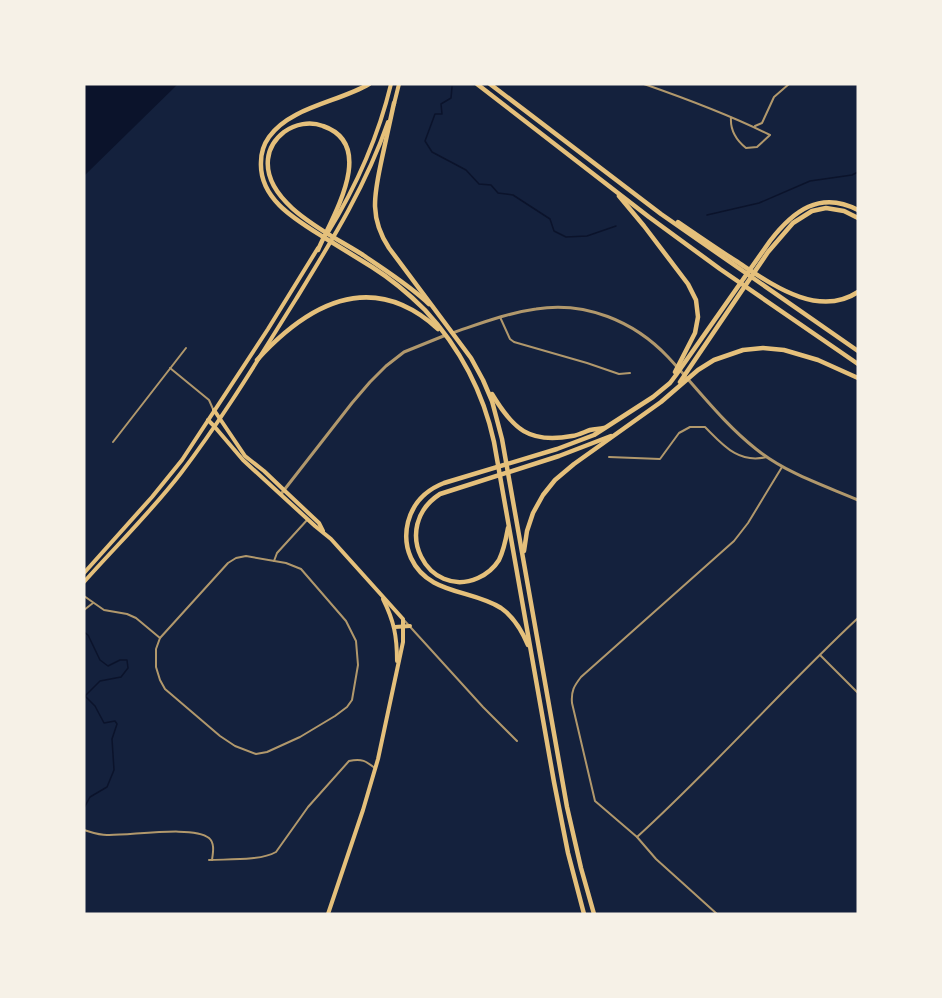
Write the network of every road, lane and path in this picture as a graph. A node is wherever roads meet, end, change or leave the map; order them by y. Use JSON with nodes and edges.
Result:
{"nodes":[{"id":1,"x":369,"y":84,"type":"edge"},
{"id":2,"x":391,"y":84,"type":"edge"},
{"id":3,"x":399,"y":84,"type":"edge"},
{"id":4,"x":477,"y":84,"type":"edge"},
{"id":5,"x":490,"y":84,"type":"edge"},
{"id":6,"x":644,"y":84,"type":"edge"},
{"id":7,"x":789,"y":84,"type":"edge"},
{"id":8,"x":394,"y":103,"type":"junction"},
{"id":9,"x":731,"y":117,"type":"junction"},
{"id":10,"x":752,"y":126,"type":"junction"},
{"id":11,"x":614,"y":189,"type":"junction"},
{"id":12,"x":858,"y":210,"type":"edge"},
{"id":13,"x":858,"y":218,"type":"edge"},
{"id":14,"x":313,"y":227,"type":"junction"},
{"id":15,"x":343,"y":246,"type":"junction"},
{"id":16,"x":318,"y":250,"type":"junction"},
{"id":17,"x":740,"y":266,"type":"junction"},
{"id":18,"x":858,"y":292,"type":"edge"},
{"id":19,"x":439,"y":315,"type":"junction"},
{"id":20,"x":501,"y":317,"type":"junction"},
{"id":21,"x":439,"y":329,"type":"junction"},
{"id":22,"x":186,"y":348,"type":"dead end"},
{"id":23,"x":858,"y":351,"type":"edge"},
{"id":24,"x":257,"y":360,"type":"junction"},
{"id":25,"x":858,"y":364,"type":"edge"},
{"id":26,"x":170,"y":369,"type":"junction"},
{"id":27,"x":630,"y":373,"type":"dead end"},
{"id":28,"x":858,"y":378,"type":"edge"},
{"id":29,"x":484,"y":382,"type":"junction"},
{"id":30,"x":670,"y":383,"type":"junction"},
{"id":31,"x":675,"y":389,"type":"junction"},
{"id":32,"x":214,"y":410,"type":"junction"},
{"id":33,"x":220,"y":418,"type":"junction"},
{"id":34,"x":208,"y":420,"type":"junction"},
{"id":35,"x":214,"y":426,"type":"junction"},
{"id":36,"x":606,"y":428,"type":"junction"},
{"id":37,"x":613,"y":435,"type":"junction"},
{"id":38,"x":113,"y":442,"type":"dead end"},
{"id":39,"x":609,"y":457,"type":"dead end"},
{"id":40,"x":766,"y":457,"type":"junction"},
{"id":41,"x":782,"y":467,"type":"junction"},
{"id":42,"x":283,"y":493,"type":"junction"},
{"id":43,"x":858,"y":500,"type":"edge"},
{"id":44,"x":308,"y":519,"type":"junction"},
{"id":45,"x":508,"y":523,"type":"junction"},
{"id":46,"x":324,"y":531,"type":"junction"},
{"id":47,"x":524,"y":559,"type":"junction"},
{"id":48,"x":274,"y":561,"type":"junction"},
{"id":49,"x":84,"y":573,"type":"edge"},
{"id":50,"x":84,"y":582,"type":"edge"},
{"id":51,"x":379,"y":592,"type":"junction"},
{"id":52,"x":84,"y":596,"type":"edge"},
{"id":53,"x":93,"y":603,"type":"junction"},
{"id":54,"x":84,"y":610,"type":"edge"},
{"id":55,"x":858,"y":618,"type":"edge"},
{"id":56,"x":404,"y":619,"type":"junction"},
{"id":57,"x":410,"y":626,"type":"junction"},
{"id":58,"x":395,"y":627,"type":"junction"},
{"id":59,"x":404,"y":627,"type":"junction"},
{"id":60,"x":160,"y":638,"type":"junction"},
{"id":61,"x":531,"y":653,"type":"junction"},
{"id":62,"x":820,"y":655,"type":"junction"},
{"id":63,"x":396,"y":670,"type":"junction"},
{"id":64,"x":858,"y":693,"type":"edge"},
{"id":65,"x":517,"y":741,"type":"dead end"},
{"id":66,"x":376,"y":770,"type":"junction"},
{"id":67,"x":84,"y":830,"type":"edge"},
{"id":68,"x":638,"y":837,"type":"junction"},
{"id":69,"x":328,"y":914,"type":"edge"},
{"id":70,"x":584,"y":914,"type":"edge"},
{"id":71,"x":594,"y":914,"type":"edge"},
{"id":72,"x":717,"y":914,"type":"edge"}],
"edges":[{"from":1,"to":14,"type":"highway"},
{"from":2,"to":16,"type":"main road"},
{"from":3,"to":8,"type":"main road"},
{"from":4,"to":11,"type":"highway"},
{"from":5,"to":17,"type":"highway"},
{"from":6,"to":9,"type":"street"},
{"from":7,"to":10,"type":"street"},
{"from":8,"to":19,"type":"highway"},
{"from":8,"to":24,"type":"main road"},
{"from":9,"to":10,"type":"street"},
{"from":9,"to":10,"type":"street"},
{"from":11,"to":25,"type":"highway"},
{"from":11,"to":30,"type":"highway"},
{"from":12,"to":30,"type":"highway"},
{"from":13,"to":31,"type":"highway"},
{"from":14,"to":15,"type":"highway"},
{"from":14,"to":16,"type":"highway"},
{"from":15,"to":19,"type":"highway"},
{"from":15,"to":21,"type":"highway"},
{"from":16,"to":32,"type":"main road"},
{"from":17,"to":18,"type":"highway"},
{"from":17,"to":23,"type":"highway"},
{"from":19,"to":29,"type":"highway"},
{"from":20,"to":27,"type":"street"},
{"from":20,"to":40,"type":"street"},
{"from":20,"to":42,"type":"street"},
{"from":21,"to":24,"type":"highway"},
{"from":21,"to":45,"type":"highway"},
{"from":22,"to":26,"type":"street"},
{"from":24,"to":33,"type":"main road"},
{"from":26,"to":32,"type":"street"},
{"from":26,"to":38,"type":"street"},
{"from":28,"to":31,"type":"highway"},
{"from":29,"to":36,"type":"highway"},
{"from":29,"to":47,"type":"highway"},
{"from":30,"to":36,"type":"highway"},
{"from":31,"to":37,"type":"highway"},
{"from":32,"to":33,"type":"main road"},
{"from":32,"to":34,"type":"main road"},
{"from":33,"to":35,"type":"main road"},
{"from":33,"to":42,"type":"main road"},
{"from":34,"to":35,"type":"main road"},
{"from":34,"to":49,"type":"main road"},
{"from":35,"to":42,"type":"main road"},
{"from":35,"to":50,"type":"main road"},
{"from":36,"to":61,"type":"highway"},
{"from":37,"to":45,"type":"highway"},
{"from":37,"to":47,"type":"highway"},
{"from":39,"to":40,"type":"street"},
{"from":40,"to":41,"type":"street"},
{"from":41,"to":43,"type":"street"},
{"from":41,"to":68,"type":"street"},
{"from":42,"to":44,"type":"main road"},
{"from":42,"to":46,"type":"main road"},
{"from":44,"to":46,"type":"main road"},
{"from":44,"to":48,"type":"street"},
{"from":45,"to":61,"type":"highway"},
{"from":46,"to":51,"type":"main road"},
{"from":47,"to":71,"type":"highway"},
{"from":48,"to":60,"type":"street"},
{"from":48,"to":60,"type":"street"},
{"from":51,"to":56,"type":"main road"},
{"from":51,"to":58,"type":"main road"},
{"from":52,"to":53,"type":"street"},
{"from":53,"to":54,"type":"street"},
{"from":53,"to":60,"type":"street"},
{"from":55,"to":62,"type":"street"},
{"from":56,"to":57,"type":"street"},
{"from":56,"to":59,"type":"main road"},
{"from":57,"to":59,"type":"main road"},
{"from":57,"to":65,"type":"street"},
{"from":58,"to":59,"type":"main road"},
{"from":58,"to":63,"type":"main road"},
{"from":59,"to":63,"type":"main road"},
{"from":61,"to":70,"type":"highway"},
{"from":62,"to":64,"type":"street"},
{"from":62,"to":68,"type":"street"},
{"from":63,"to":66,"type":"main road"},
{"from":66,"to":67,"type":"street"},
{"from":66,"to":69,"type":"main road"},
{"from":68,"to":72,"type":"street"}]}
